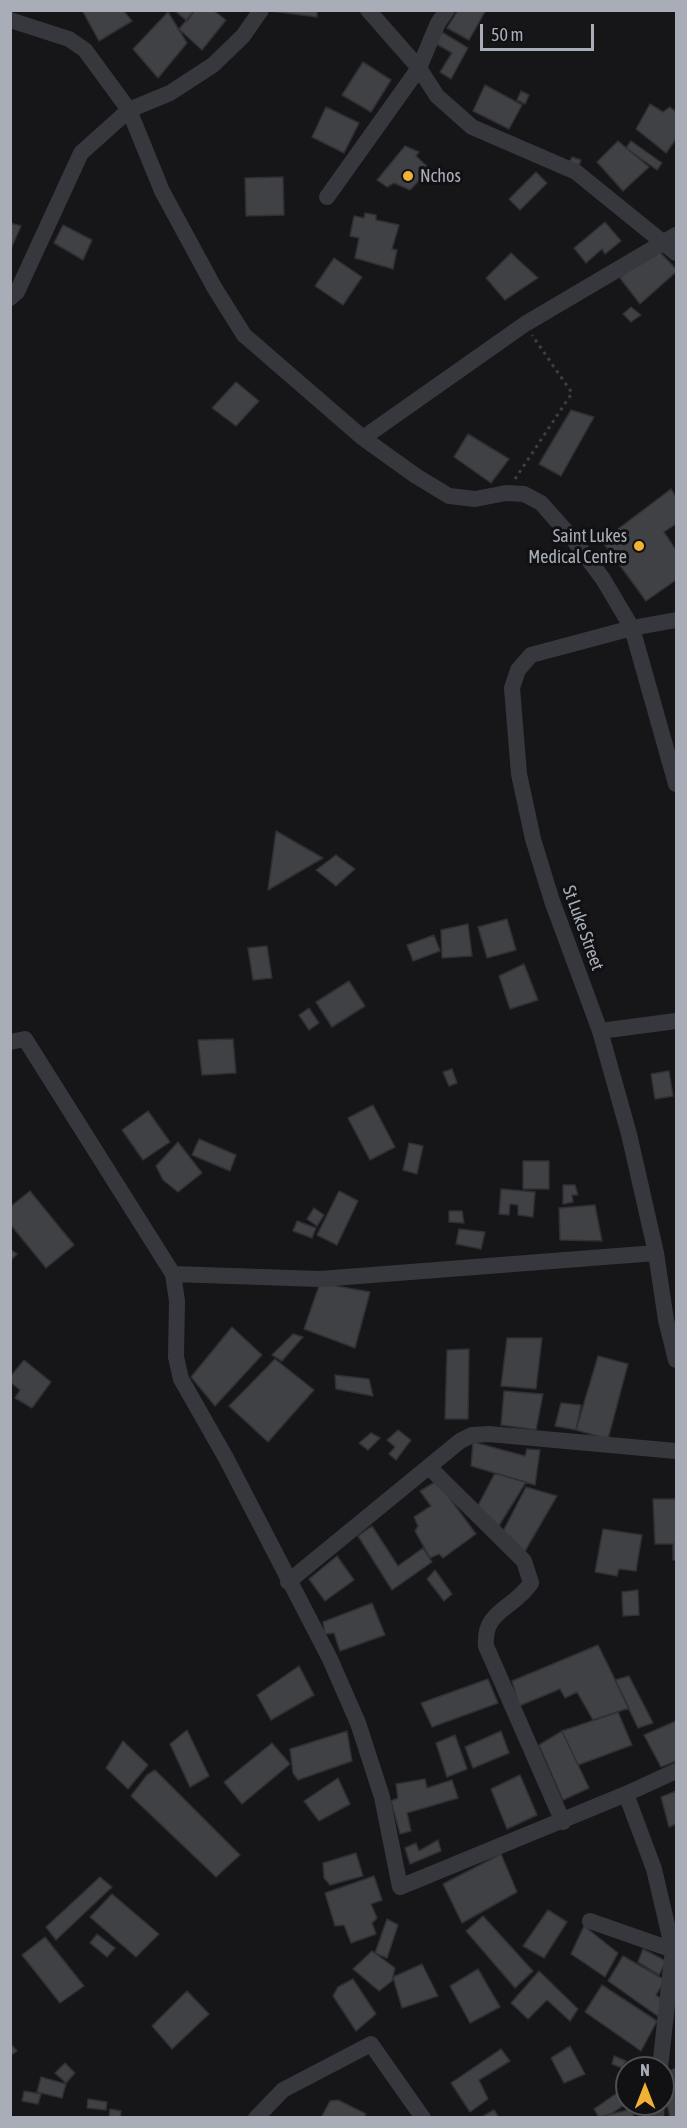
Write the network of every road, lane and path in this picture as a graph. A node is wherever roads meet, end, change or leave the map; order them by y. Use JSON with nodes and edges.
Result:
{"nodes":[{"id":1,"x":261,"y":10,"type":"edge"},
{"id":2,"x":368,"y":10,"type":"edge"},
{"id":3,"x":447,"y":10,"type":"edge"},
{"id":4,"x":10,"y":20,"type":"edge"},
{"id":5,"x":419,"y":68,"type":"junction"},
{"id":6,"x":129,"y":110,"type":"junction"},
{"id":7,"x":327,"y":197,"type":"dead end"},
{"id":8,"x":669,"y":239,"type":"edge"},
{"id":9,"x":676,"y":253,"type":"edge"},
{"id":10,"x":10,"y":298,"type":"edge"},
{"id":11,"x":525,"y":324,"type":"junction"},
{"id":12,"x":363,"y":438,"type":"junction"},
{"id":13,"x":506,"y":493,"type":"junction"},
{"id":14,"x":676,"y":620,"type":"edge"},
{"id":15,"x":632,"y":628,"type":"junction"},
{"id":16,"x":676,"y":784,"type":"edge"},
{"id":17,"x":676,"y":1021,"type":"edge"},
{"id":18,"x":600,"y":1031,"type":"junction"},
{"id":19,"x":10,"y":1042,"type":"edge"},
{"id":20,"x":656,"y":1253,"type":"junction"},
{"id":21,"x":173,"y":1274,"type":"junction"},
{"id":22,"x":676,"y":1360,"type":"edge"},
{"id":23,"x":676,"y":1451,"type":"edge"},
{"id":24,"x":430,"y":1468,"type":"junction"},
{"id":25,"x":288,"y":1582,"type":"junction"},
{"id":26,"x":676,"y":1771,"type":"edge"},
{"id":27,"x":626,"y":1794,"type":"junction"},
{"id":28,"x":563,"y":1822,"type":"junction"},
{"id":29,"x":590,"y":1921,"type":"dead end"},
{"id":30,"x":673,"y":1950,"type":"junction"},
{"id":31,"x":661,"y":2056,"type":"edge"},
{"id":32,"x":256,"y":2118,"type":"edge"},
{"id":33,"x":423,"y":2118,"type":"edge"}],
"edges":[{"from":1,"to":6,"type":"street"},
{"from":2,"to":5,"type":"street"},
{"from":3,"to":5,"type":"street"},
{"from":4,"to":6,"type":"street"},
{"from":5,"to":7,"type":"street"},
{"from":5,"to":8,"type":"street"},
{"from":6,"to":10,"type":"street"},
{"from":6,"to":12,"type":"street"},
{"from":8,"to":9,"type":"street"},
{"from":8,"to":11,"type":"street"},
{"from":11,"to":12,"type":"street"},
{"from":11,"to":13,"type":"path"},
{"from":12,"to":13,"type":"street"},
{"from":13,"to":15,"type":"street"},
{"from":14,"to":15,"type":"street","name":"St Luke Street"},
{"from":15,"to":16,"type":"street"},
{"from":15,"to":18,"type":"street","name":"St Luke Street"},
{"from":17,"to":18,"type":"street"},
{"from":18,"to":20,"type":"street","name":"St Luke Street"},
{"from":19,"to":21,"type":"street"},
{"from":20,"to":21,"type":"street"},
{"from":20,"to":22,"type":"street","name":"St Luke Street"},
{"from":21,"to":25,"type":"street"},
{"from":23,"to":24,"type":"street"},
{"from":24,"to":25,"type":"street"},
{"from":24,"to":28,"type":"street"},
{"from":25,"to":28,"type":"street"},
{"from":26,"to":27,"type":"street"},
{"from":27,"to":28,"type":"street"},
{"from":27,"to":30,"type":"street"},
{"from":29,"to":30,"type":"street"},
{"from":30,"to":31,"type":"street"},
{"from":32,"to":33,"type":"street"}]}
